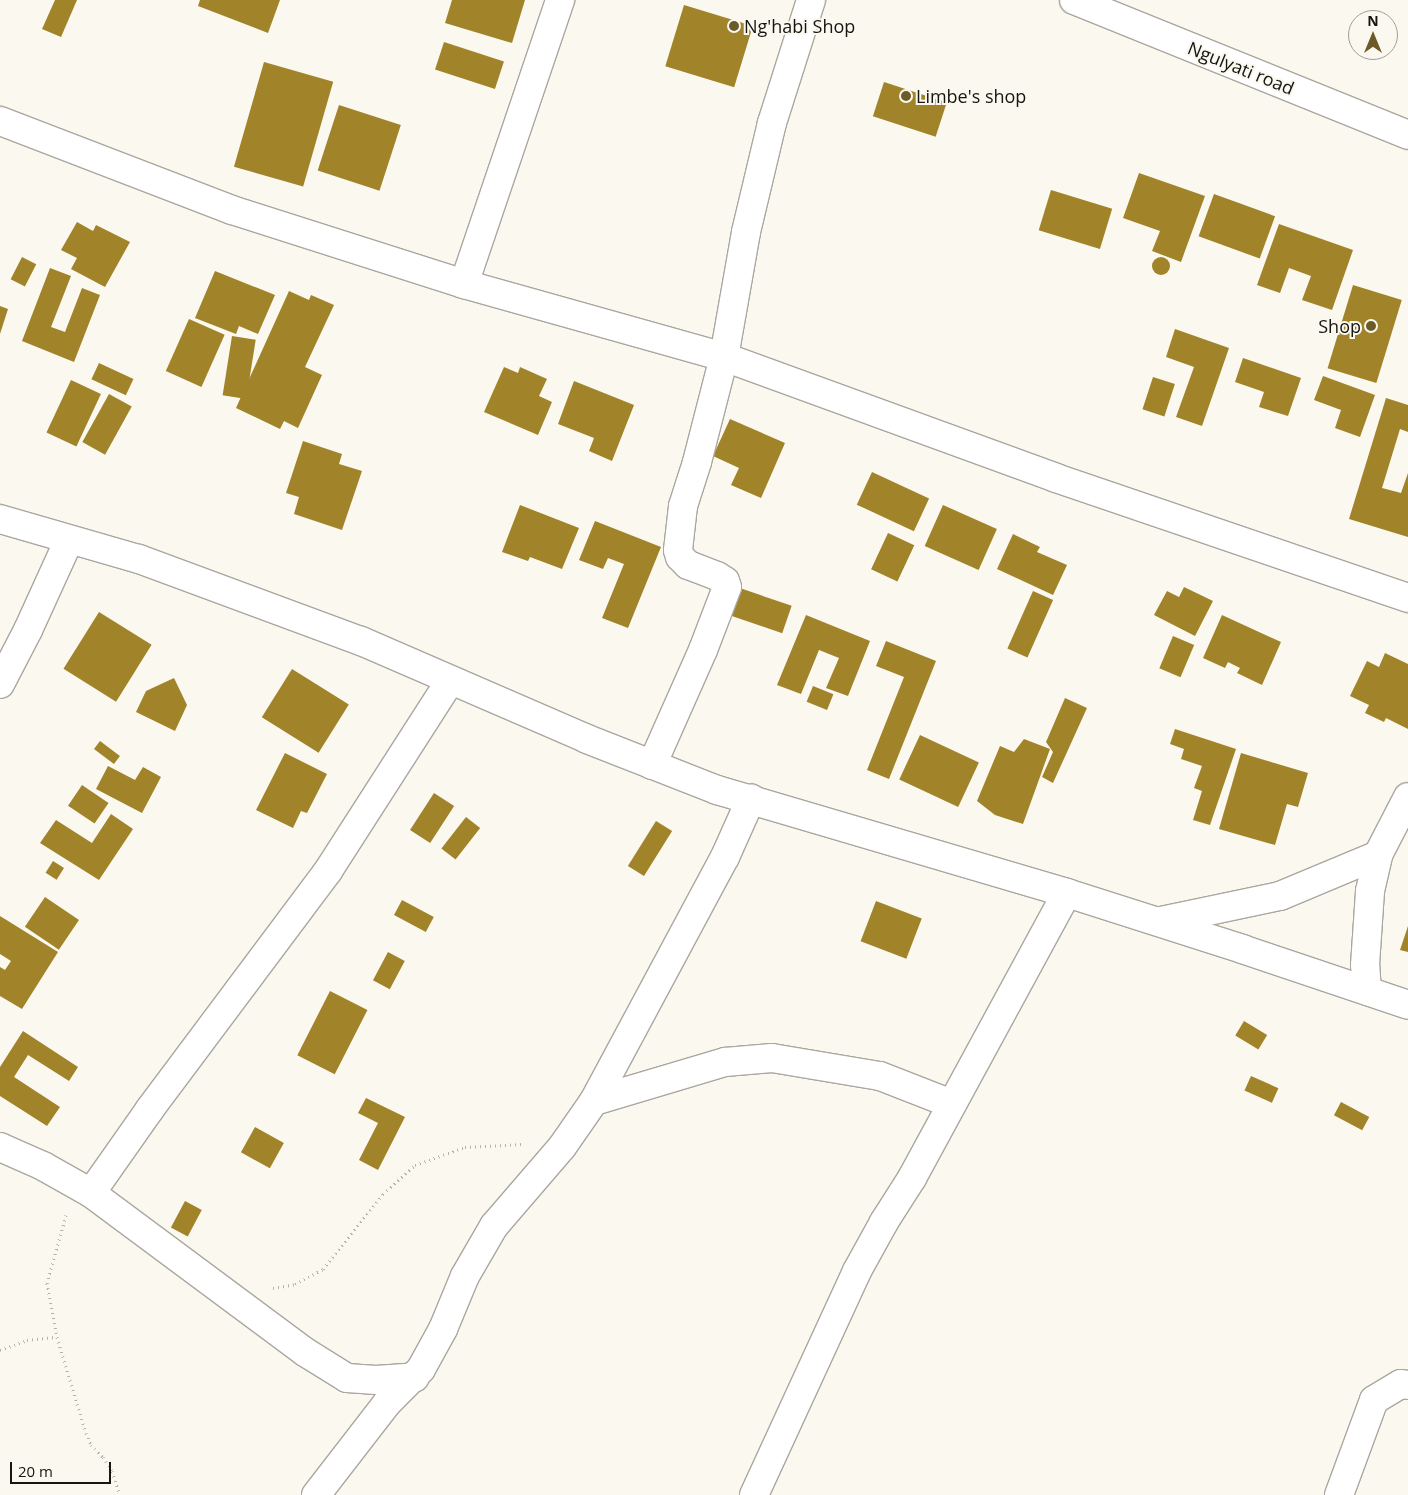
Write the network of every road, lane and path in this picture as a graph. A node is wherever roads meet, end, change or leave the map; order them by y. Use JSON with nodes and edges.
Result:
{"nodes":[{"id":1,"x":560,"y":0,"type":"edge"},
{"id":2,"x":811,"y":0,"type":"edge"},
{"id":3,"x":1074,"y":0,"type":"edge"},
{"id":4,"x":0,"y":121,"type":"edge"},
{"id":5,"x":1408,"y":136,"type":"edge"},
{"id":6,"x":464,"y":284,"type":"junction"},
{"id":7,"x":724,"y":357,"type":"junction"},
{"id":8,"x":0,"y":519,"type":"edge"},
{"id":9,"x":69,"y":540,"type":"junction"},
{"id":10,"x":1408,"y":598,"type":"edge"},
{"id":11,"x":450,"y":681,"type":"junction"},
{"id":12,"x":0,"y":684,"type":"edge"},
{"id":13,"x":652,"y":765,"type":"junction"},
{"id":14,"x":1408,"y":797,"type":"edge"},
{"id":15,"x":751,"y":799,"type":"junction"},
{"id":16,"x":1378,"y":855,"type":"junction"},
{"id":17,"x":1067,"y":893,"type":"junction"},
{"id":18,"x":1156,"y":922,"type":"junction"},
{"id":19,"x":1367,"y":991,"type":"junction"},
{"id":20,"x":1408,"y":1005,"type":"edge"},
{"id":21,"x":594,"y":1101,"type":"junction"},
{"id":22,"x":952,"y":1104,"type":"junction"},
{"id":23,"x":0,"y":1147,"type":"edge"},
{"id":24,"x":562,"y":1147,"type":"junction"},
{"id":25,"x":83,"y":1188,"type":"junction"},
{"id":26,"x":226,"y":1294,"type":"junction"},
{"id":27,"x":57,"y":1337,"type":"junction"},
{"id":28,"x":0,"y":1350,"type":"edge"},
{"id":29,"x":415,"y":1377,"type":"junction"},
{"id":30,"x":1408,"y":1386,"type":"edge"},
{"id":31,"x":760,"y":1493,"type":"edge"},
{"id":32,"x":120,"y":1495,"type":"edge"},
{"id":33,"x":316,"y":1495,"type":"edge"},
{"id":34,"x":1339,"y":1495,"type":"edge"}],
"edges":[{"from":1,"to":6,"type":"street"},
{"from":2,"to":7,"type":"street"},
{"from":3,"to":5,"type":"street","name":"Ngulyati road"},
{"from":4,"to":6,"type":"street"},
{"from":6,"to":7,"type":"street"},
{"from":7,"to":10,"type":"street"},
{"from":7,"to":13,"type":"street"},
{"from":8,"to":9,"type":"street"},
{"from":9,"to":11,"type":"street"},
{"from":9,"to":12,"type":"street"},
{"from":11,"to":13,"type":"street"},
{"from":11,"to":25,"type":"street"},
{"from":13,"to":15,"type":"street"},
{"from":14,"to":16,"type":"street"},
{"from":15,"to":17,"type":"street"},
{"from":15,"to":21,"type":"street"},
{"from":16,"to":18,"type":"street"},
{"from":16,"to":19,"type":"street"},
{"from":17,"to":18,"type":"street"},
{"from":17,"to":22,"type":"street"},
{"from":18,"to":19,"type":"street"},
{"from":19,"to":20,"type":"street"},
{"from":21,"to":22,"type":"street"},
{"from":21,"to":24,"type":"street"},
{"from":22,"to":31,"type":"street"},
{"from":23,"to":25,"type":"street"},
{"from":24,"to":26,"type":"path"},
{"from":24,"to":29,"type":"street"},
{"from":25,"to":26,"type":"street"},
{"from":25,"to":27,"type":"path"},
{"from":26,"to":29,"type":"street"},
{"from":27,"to":28,"type":"path"},
{"from":27,"to":32,"type":"path"},
{"from":29,"to":33,"type":"street"},
{"from":30,"to":34,"type":"street"}]}
